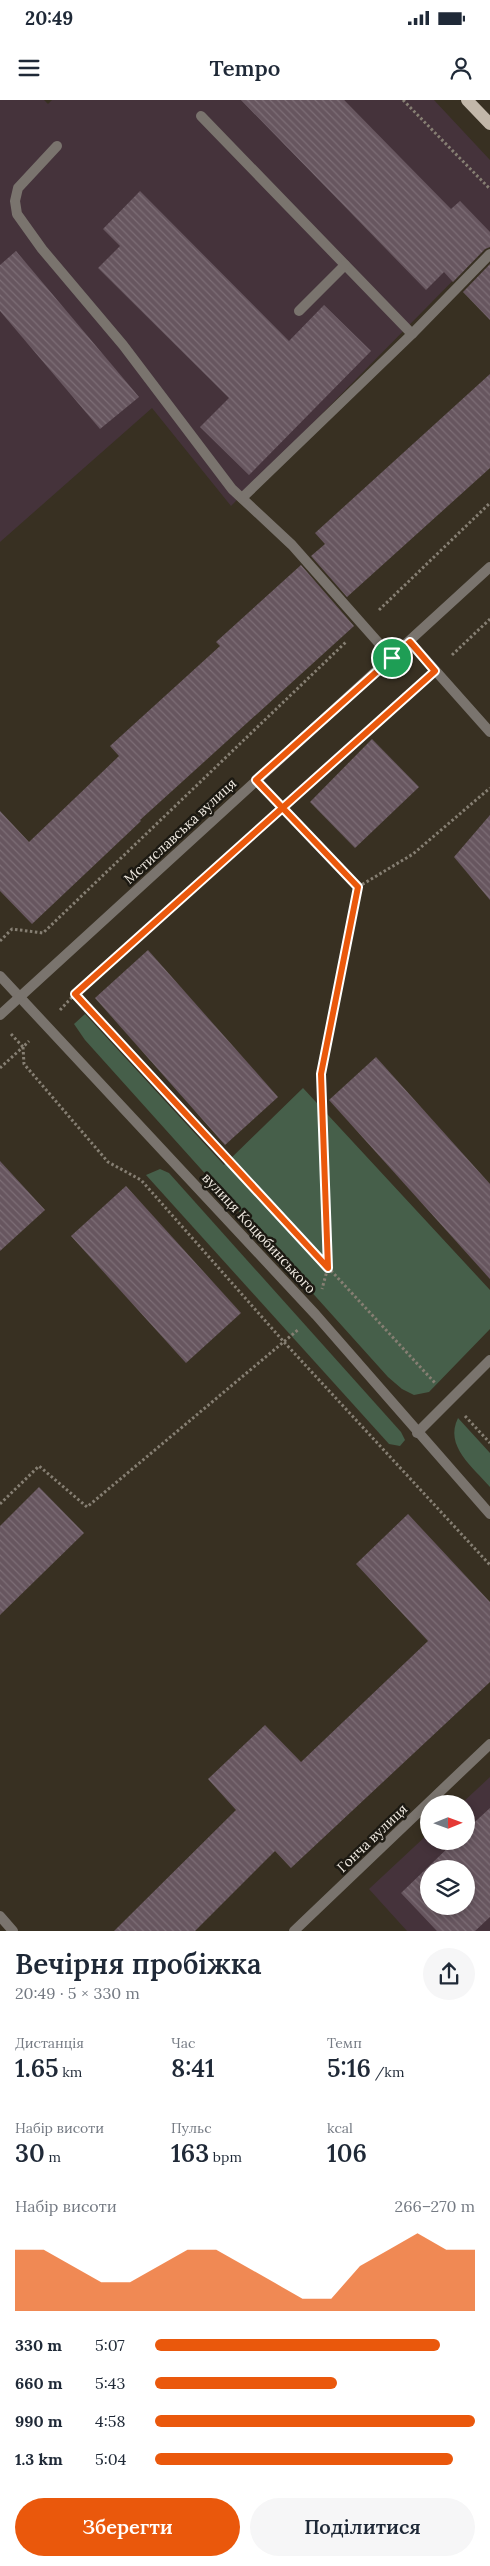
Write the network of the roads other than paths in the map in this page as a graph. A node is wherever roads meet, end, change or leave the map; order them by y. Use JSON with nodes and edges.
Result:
{"nodes":[{"id":1,"x":466,"y":100,"type":"edge"},
{"id":2,"x":201,"y":116,"type":"dead end"},
{"id":3,"x":490,"y":124,"type":"edge"},
{"id":4,"x":57,"y":146,"type":"dead end"},
{"id":5,"x":490,"y":254,"type":"edge"},
{"id":6,"x":345,"y":265,"type":"junction"},
{"id":7,"x":299,"y":311,"type":"dead end"},
{"id":8,"x":412,"y":334,"type":"junction"},
{"id":9,"x":242,"y":498,"type":"junction"},
{"id":10,"x":490,"y":567,"type":"edge"},
{"id":11,"x":410,"y":642,"type":"junction"},
{"id":12,"x":392,"y":658,"type":"junction"},
{"id":13,"x":490,"y":732,"type":"edge"},
{"id":14,"x":0,"y":976,"type":"edge"},
{"id":15,"x":20,"y":997,"type":"junction"},
{"id":16,"x":0,"y":1015,"type":"edge"},
{"id":17,"x":490,"y":1360,"type":"edge"},
{"id":18,"x":417,"y":1433,"type":"junction"},
{"id":19,"x":490,"y":1514,"type":"edge"},
{"id":20,"x":490,"y":1744,"type":"edge"},
{"id":21,"x":0,"y":1916,"type":"edge"},
{"id":22,"x":13,"y":1931,"type":"edge"},
{"id":23,"x":294,"y":1931,"type":"edge"}],
"edges":[{"from":1,"to":3,"type":"main road"},
{"from":2,"to":6,"type":"street"},
{"from":4,"to":9,"type":"street"},
{"from":5,"to":8,"type":"street"},
{"from":6,"to":7,"type":"street"},
{"from":6,"to":8,"type":"street"},
{"from":8,"to":9,"type":"street"},
{"from":9,"to":12,"type":"street"},
{"from":10,"to":11,"type":"street","name":"Мстиславська вулиця"},
{"from":11,"to":12,"type":"street","name":"Мстиславська вулиця"},
{"from":11,"to":13,"type":"street"},
{"from":12,"to":15,"type":"street","name":"Мстиславська вулиця"},
{"from":14,"to":15,"type":"street","name":"вулиця Коцюбинського"},
{"from":15,"to":16,"type":"street","name":"Мстиславська вулиця"},
{"from":15,"to":18,"type":"street","name":"вулиця Коцюбинського"},
{"from":17,"to":18,"type":"street"},
{"from":18,"to":19,"type":"street","name":"вулиця Коцюбинського"},
{"from":20,"to":23,"type":"street","name":"Гонча вулиця"},
{"from":21,"to":22,"type":"street"}]}
